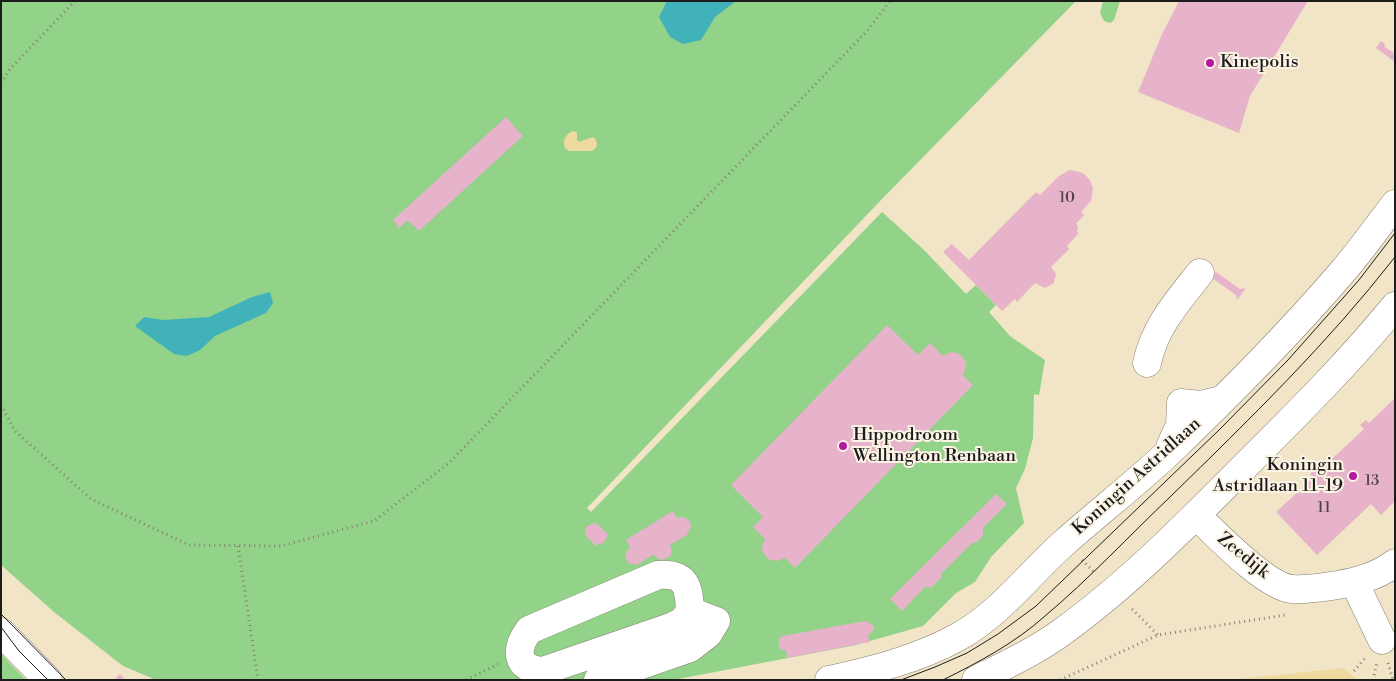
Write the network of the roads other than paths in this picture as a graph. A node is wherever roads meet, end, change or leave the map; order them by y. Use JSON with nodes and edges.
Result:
{"nodes":[{"id":1,"x":1395,"y":204,"type":"edge"},
{"id":2,"x":1200,"y":273,"type":"dead end"},
{"id":3,"x":1395,"y":306,"type":"edge"},
{"id":4,"x":1147,"y":363,"type":"dead end"},
{"id":5,"x":1196,"y":515,"type":"junction"},
{"id":6,"x":1395,"y":563,"type":"edge"},
{"id":7,"x":1354,"y":582,"type":"junction"},
{"id":8,"x":690,"y":612,"type":"junction"},
{"id":9,"x":1,"y":632,"type":"edge"},
{"id":10,"x":1382,"y":640,"type":"dead end"},
{"id":11,"x":48,"y":680,"type":"edge"},
{"id":12,"x":598,"y":680,"type":"edge"},
{"id":13,"x":829,"y":680,"type":"edge"},
{"id":14,"x":976,"y":680,"type":"edge"}],
"edges":[{"from":1,"to":13,"type":"street","name":"Koningin Astridlaan"},
{"from":2,"to":4,"type":"street"},
{"from":3,"to":5,"type":"street"},
{"from":5,"to":7,"type":"street","name":"Zeedijk"},
{"from":5,"to":14,"type":"street"},
{"from":6,"to":7,"type":"street","name":"Zeedijk"},
{"from":7,"to":10,"type":"street"},
{"from":8,"to":8,"type":"street"},
{"from":8,"to":12,"type":"street"},
{"from":9,"to":11,"type":"street"}]}
